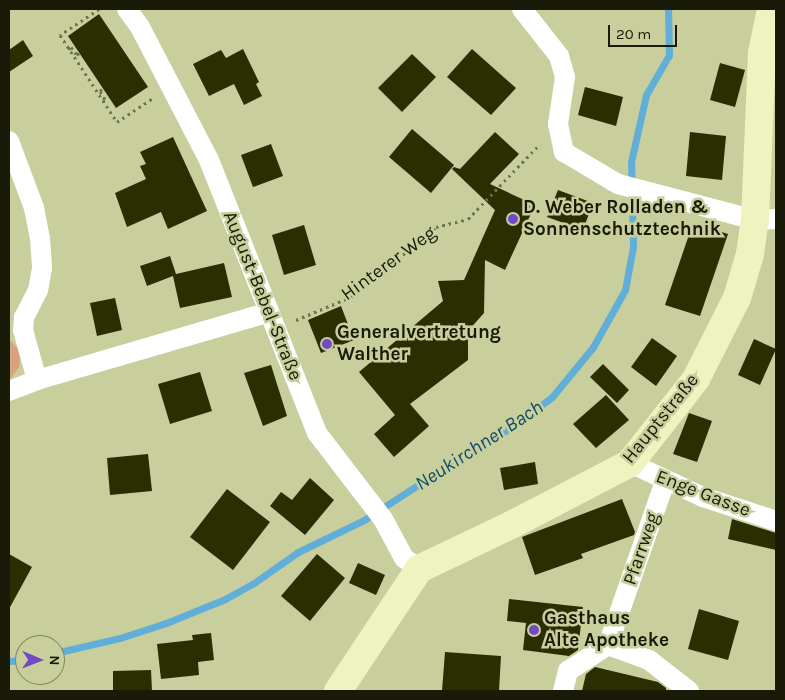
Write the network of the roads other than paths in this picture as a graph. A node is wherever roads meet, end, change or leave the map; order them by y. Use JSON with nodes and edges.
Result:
{"nodes":[{"id":1,"x":126,"y":9,"type":"edge"},
{"id":2,"x":522,"y":9,"type":"edge"},
{"id":3,"x":771,"y":9,"type":"edge"},
{"id":4,"x":9,"y":140,"type":"edge"},
{"id":5,"x":765,"y":220,"type":"edge"},
{"id":6,"x":272,"y":320,"type":"junction"},
{"id":7,"x":16,"y":331,"type":"edge"},
{"id":8,"x":37,"y":380,"type":"junction"},
{"id":9,"x":9,"y":391,"type":"edge"},
{"id":10,"x":630,"y":464,"type":"junction"},
{"id":11,"x":664,"y":481,"type":"junction"},
{"id":12,"x":776,"y":521,"type":"edge"},
{"id":13,"x":419,"y":569,"type":"junction"},
{"id":14,"x":608,"y":645,"type":"junction"},
{"id":15,"x":338,"y":691,"type":"edge"},
{"id":16,"x":563,"y":691,"type":"edge"},
{"id":17,"x":689,"y":691,"type":"edge"}],
"edges":[{"from":1,"to":6,"type":"street","name":"August-Bebel-Straße"},
{"from":2,"to":5,"type":"street"},
{"from":3,"to":5,"type":"main road","name":"Hauptstraße"},
{"from":4,"to":7,"type":"street"},
{"from":5,"to":10,"type":"main road","name":"Hauptstraße"},
{"from":6,"to":8,"type":"street"},
{"from":6,"to":13,"type":"street","name":"August-Bebel-Straße"},
{"from":7,"to":8,"type":"street"},
{"from":8,"to":9,"type":"street"},
{"from":10,"to":11,"type":"street","name":"Enge Gasse"},
{"from":10,"to":13,"type":"main road","name":"Hauptstraße"},
{"from":11,"to":12,"type":"street","name":"Enge Gasse"},
{"from":11,"to":14,"type":"street","name":"Pfarrweg"},
{"from":13,"to":15,"type":"main road"},
{"from":14,"to":16,"type":"street"},
{"from":14,"to":17,"type":"street"}]}
